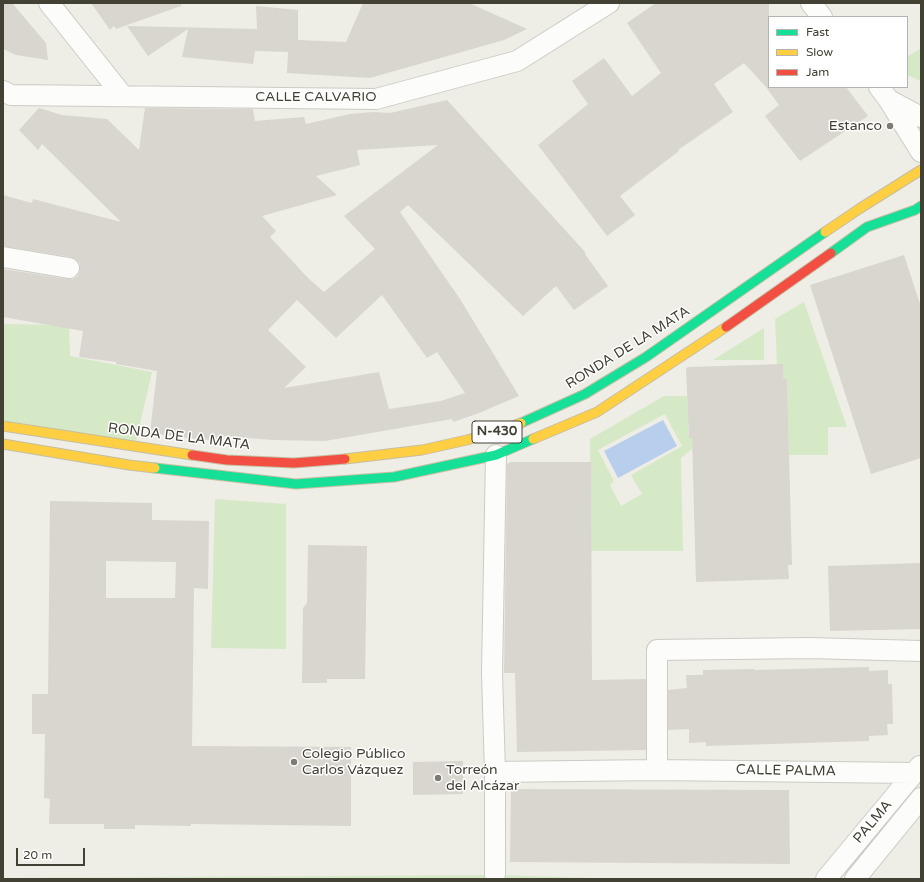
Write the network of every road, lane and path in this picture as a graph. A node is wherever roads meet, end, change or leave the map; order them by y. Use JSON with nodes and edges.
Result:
{"nodes":[{"id":1,"x":49,"y":3,"type":"edge"},
{"id":2,"x":609,"y":3,"type":"edge"},
{"id":3,"x":811,"y":3,"type":"edge"},
{"id":4,"x":821,"y":16,"type":"edge"},
{"id":5,"x":3,"y":91,"type":"edge"},
{"id":6,"x":883,"y":93,"type":"edge"},
{"id":7,"x":123,"y":96,"type":"junction"},
{"id":8,"x":921,"y":117,"type":"edge"},
{"id":9,"x":921,"y":152,"type":"edge"},
{"id":10,"x":921,"y":170,"type":"edge"},
{"id":11,"x":921,"y":206,"type":"edge"},
{"id":12,"x":3,"y":257,"type":"edge"},
{"id":13,"x":69,"y":268,"type":"dead end"},
{"id":14,"x":3,"y":426,"type":"edge"},
{"id":15,"x":3,"y":444,"type":"edge"},
{"id":16,"x":496,"y":454,"type":"junction"},
{"id":17,"x":921,"y":651,"type":"edge"},
{"id":18,"x":917,"y":769,"type":"edge"},
{"id":19,"x":658,"y":770,"type":"junction"},
{"id":20,"x":496,"y":772,"type":"junction"},
{"id":21,"x":921,"y":798,"type":"edge"},
{"id":22,"x":495,"y":875,"type":"dead end"},
{"id":23,"x":826,"y":879,"type":"edge"},
{"id":24,"x":855,"y":879,"type":"edge"}],
"edges":[{"from":1,"to":7,"type":"street"},
{"from":2,"to":7,"type":"street","name":"CALLE CALVARIO"},
{"from":3,"to":4,"type":"street"},
{"from":5,"to":7,"type":"street","name":"CALLE CALVARIO"},
{"from":6,"to":8,"type":"street"},
{"from":6,"to":9,"type":"street"},
{"from":10,"to":14,"type":"highway","name":"RONDA DE LA MATA","number":"N-430"},
{"from":11,"to":16,"type":"highway","number":"N-430"},
{"from":12,"to":13,"type":"street"},
{"from":15,"to":16,"type":"highway","number":"N-430"},
{"from":16,"to":20,"type":"street"},
{"from":17,"to":19,"type":"street"},
{"from":18,"to":19,"type":"street","name":"CALLE PALMA"},
{"from":18,"to":23,"type":"street","name":"PALMA"},
{"from":19,"to":20,"type":"street","name":"CALLE PALMA"},
{"from":20,"to":22,"type":"street"},
{"from":21,"to":24,"type":"street","name":"PALMA"}]}
